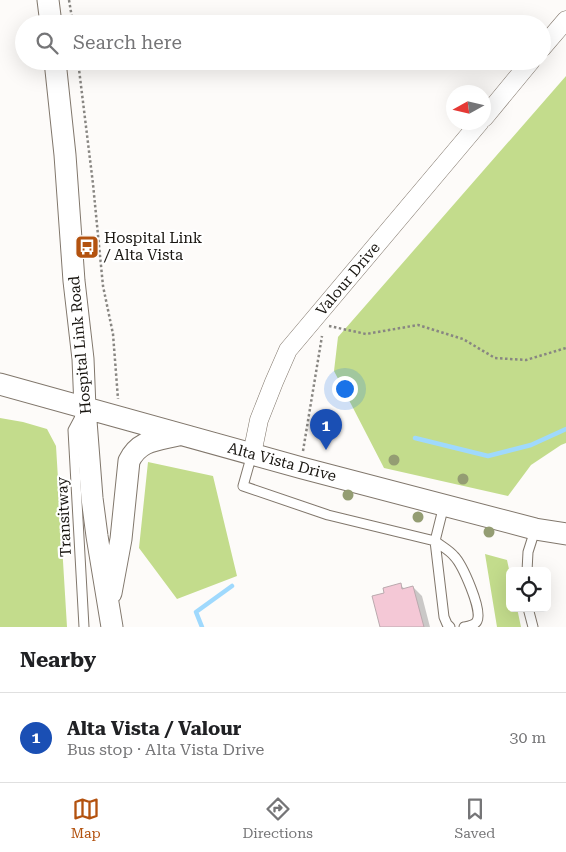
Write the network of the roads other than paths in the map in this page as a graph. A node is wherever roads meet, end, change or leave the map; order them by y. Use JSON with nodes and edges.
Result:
{"nodes":[{"id":1,"x":48,"y":0,"type":"edge"},
{"id":2,"x":50,"y":15,"type":"edge"},
{"id":3,"x":566,"y":20,"type":"edge"},
{"id":4,"x":551,"y":38,"type":"edge"},
{"id":5,"x":56,"y":70,"type":"edge"},
{"id":6,"x":524,"y":70,"type":"edge"},
{"id":7,"x":491,"y":110,"type":"edge"},
{"id":8,"x":473,"y":130,"type":"edge"},
{"id":9,"x":0,"y":384,"type":"edge"},
{"id":10,"x":85,"y":408,"type":"junction"},
{"id":11,"x":182,"y":434,"type":"junction"},
{"id":12,"x":252,"y":454,"type":"junction"},
{"id":13,"x":444,"y":504,"type":"junction"},
{"id":14,"x":535,"y":529,"type":"junction"},
{"id":15,"x":566,"y":534,"type":"edge"},
{"id":16,"x":435,"y":541,"type":"junction"},
{"id":17,"x":527,"y":567,"type":"edge"},
{"id":18,"x":108,"y":604,"type":"junction"},
{"id":19,"x":529,"y":612,"type":"edge"},
{"id":20,"x":84,"y":627,"type":"edge"},
{"id":21,"x":112,"y":627,"type":"edge"},
{"id":22,"x":450,"y":627,"type":"edge"},
{"id":23,"x":464,"y":627,"type":"edge"},
{"id":24,"x":533,"y":627,"type":"edge"}],
"edges":[{"from":1,"to":2,"type":"street"},
{"from":3,"to":4,"type":"street"},
{"from":5,"to":10,"type":"street","name":"Hospital Link Road"},
{"from":6,"to":7,"type":"street"},
{"from":8,"to":12,"type":"street","name":"Valour Drive"},
{"from":9,"to":10,"type":"street","name":"Alta Vista Drive"},
{"from":10,"to":11,"type":"street","name":"Alta Vista Drive"},
{"from":10,"to":18,"type":"street","name":"Hospital Link Road"},
{"from":10,"to":20,"type":"lane","name":"Transitway"},
{"from":11,"to":12,"type":"street","name":"Alta Vista Drive"},
{"from":11,"to":18,"type":"street"},
{"from":12,"to":13,"type":"street","name":"Alta Vista Drive"},
{"from":12,"to":16,"type":"lane"},
{"from":13,"to":14,"type":"street","name":"Alta Vista Drive"},
{"from":13,"to":16,"type":"lane"},
{"from":14,"to":15,"type":"street","name":"Alta Vista Drive"},
{"from":14,"to":17,"type":"lane"},
{"from":16,"to":22,"type":"lane"},
{"from":16,"to":23,"type":"lane"},
{"from":18,"to":21,"type":"street","name":"Hospital Link Road"},
{"from":19,"to":24,"type":"lane"}]}
